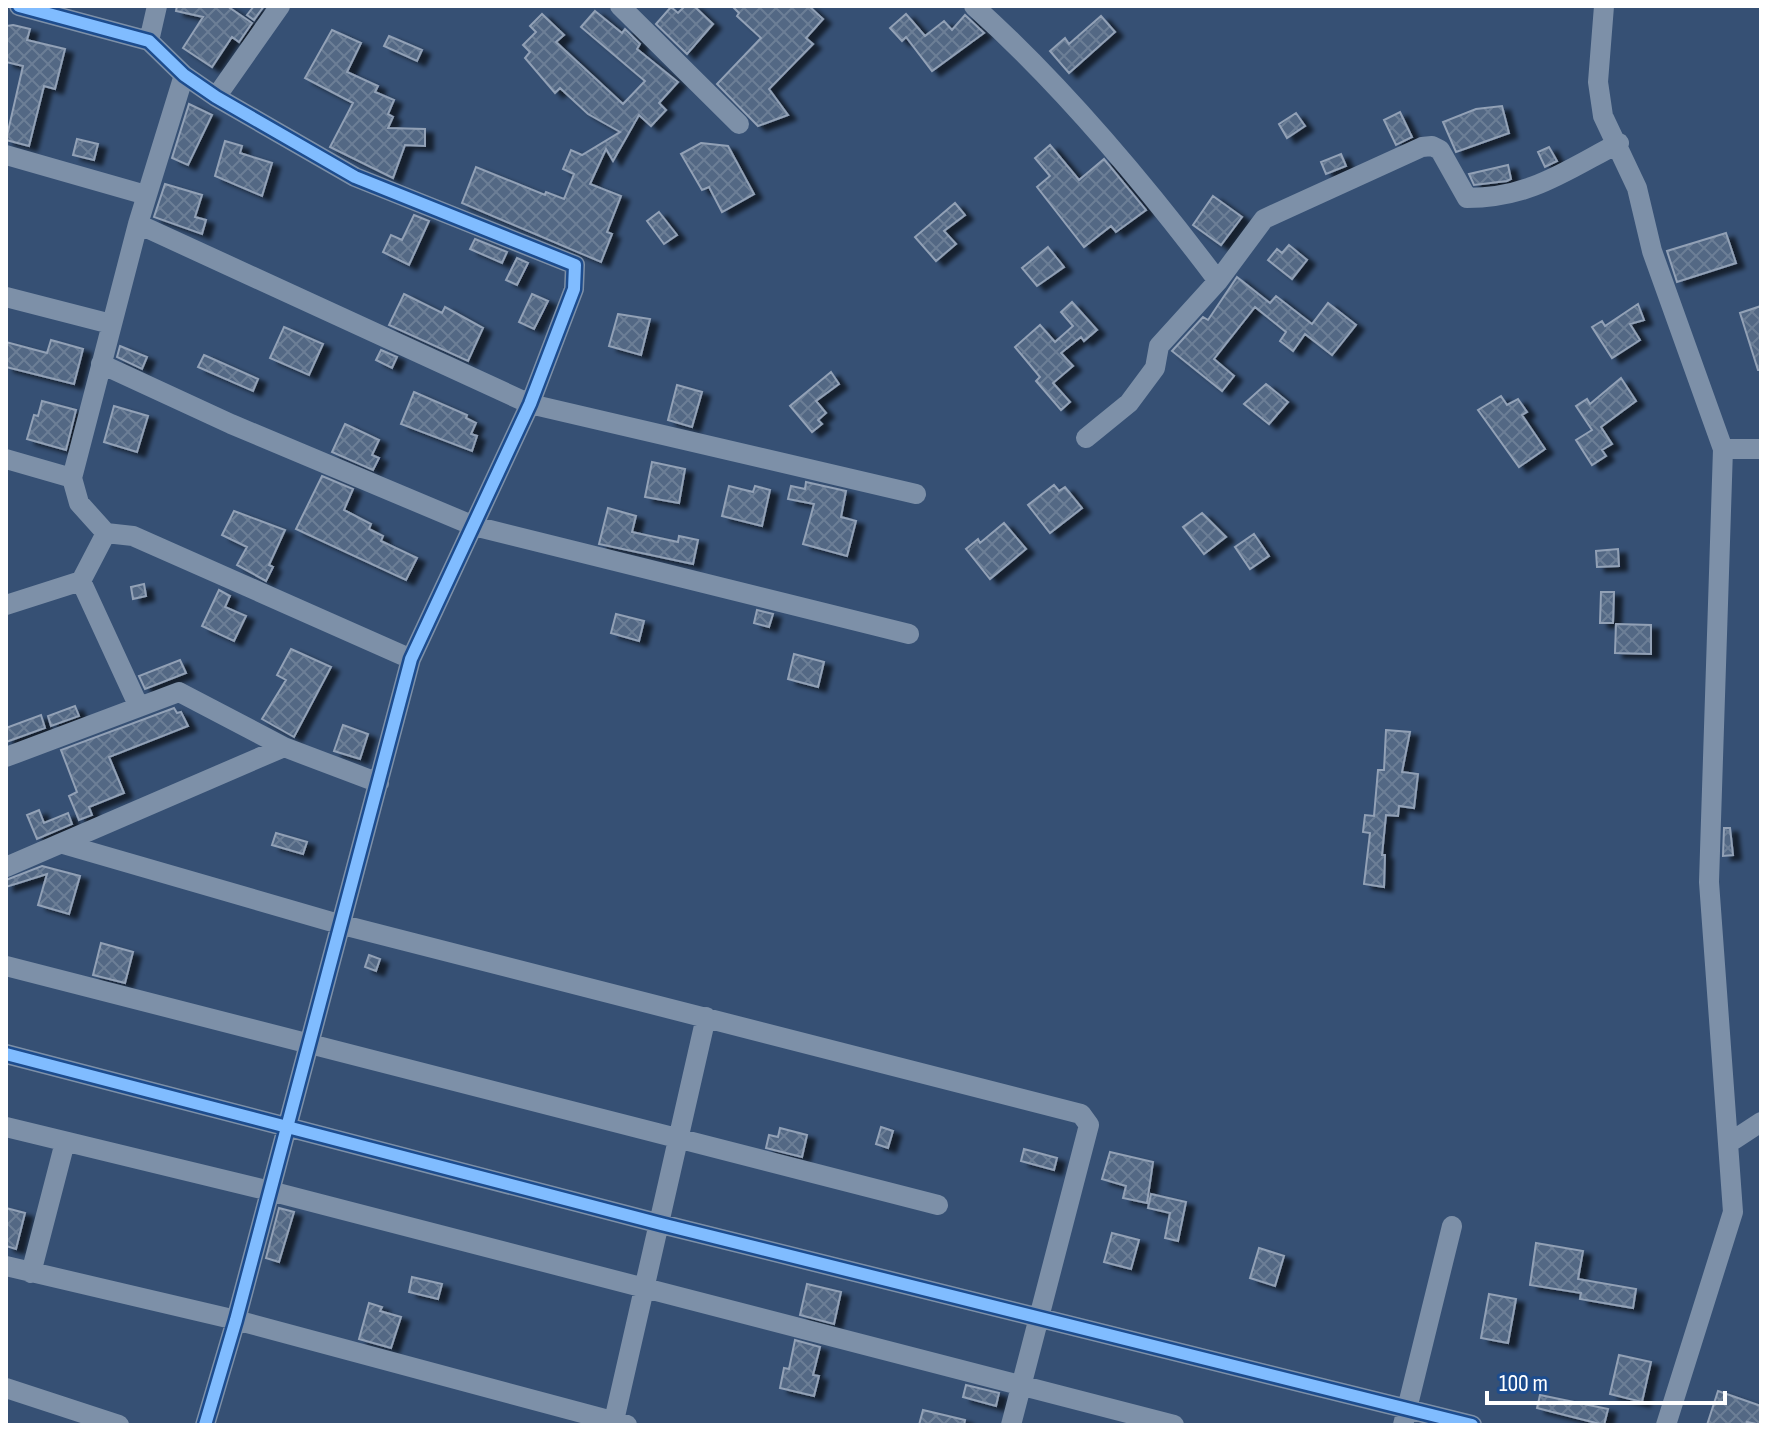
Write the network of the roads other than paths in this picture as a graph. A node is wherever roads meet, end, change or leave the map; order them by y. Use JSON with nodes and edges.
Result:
{"nodes":[{"id":1,"x":19,"y":6,"type":"edge"},
{"id":2,"x":157,"y":6,"type":"edge"},
{"id":3,"x":280,"y":6,"type":"edge"},
{"id":4,"x":620,"y":6,"type":"edge"},
{"id":5,"x":974,"y":6,"type":"edge"},
{"id":6,"x":1604,"y":6,"type":"edge"},
{"id":7,"x":149,"y":41,"type":"junction"},
{"id":8,"x":184,"y":75,"type":"junction"},
{"id":9,"x":216,"y":97,"type":"junction"},
{"id":10,"x":739,"y":124,"type":"dead end"},
{"id":11,"x":1619,"y":143,"type":"junction"},
{"id":12,"x":6,"y":155,"type":"edge"},
{"id":13,"x":146,"y":195,"type":"junction"},
{"id":14,"x":138,"y":224,"type":"junction"},
{"id":15,"x":1218,"y":281,"type":"junction"},
{"id":16,"x":6,"y":297,"type":"edge"},
{"id":17,"x":111,"y":324,"type":"junction"},
{"id":18,"x":101,"y":364,"type":"junction"},
{"id":19,"x":530,"y":404,"type":"junction"},
{"id":20,"x":1086,"y":438,"type":"dead end"},
{"id":21,"x":1723,"y":449,"type":"junction"},
{"id":22,"x":1761,"y":449,"type":"edge"},
{"id":23,"x":6,"y":459,"type":"edge"},
{"id":24,"x":72,"y":478,"type":"junction"},
{"id":25,"x":916,"y":494,"type":"dead end"},
{"id":26,"x":474,"y":526,"type":"junction"},
{"id":27,"x":106,"y":533,"type":"junction"},
{"id":28,"x":81,"y":581,"type":"junction"},
{"id":29,"x":10,"y":601,"type":"edge"},
{"id":30,"x":909,"y":634,"type":"dead end"},
{"id":31,"x":411,"y":659,"type":"junction"},
{"id":32,"x":139,"y":707,"type":"junction"},
{"id":33,"x":284,"y":747,"type":"junction"},
{"id":34,"x":6,"y":757,"type":"edge"},
{"id":35,"x":379,"y":783,"type":"junction"},
{"id":36,"x":63,"y":844,"type":"junction"},
{"id":37,"x":6,"y":867,"type":"edge"},
{"id":38,"x":339,"y":924,"type":"junction"},
{"id":39,"x":6,"y":966,"type":"edge"},
{"id":40,"x":706,"y":1017,"type":"junction"},
{"id":41,"x":309,"y":1041,"type":"junction"},
{"id":42,"x":6,"y":1054,"type":"edge"},
{"id":43,"x":1761,"y":1122,"type":"edge"},
{"id":44,"x":6,"y":1127,"type":"edge"},
{"id":45,"x":287,"y":1129,"type":"junction"},
{"id":46,"x":681,"y":1138,"type":"junction"},
{"id":47,"x":65,"y":1142,"type":"junction"},
{"id":48,"x":1729,"y":1143,"type":"junction"},
{"id":49,"x":270,"y":1191,"type":"junction"},
{"id":50,"x":938,"y":1205,"type":"dead end"},
{"id":51,"x":661,"y":1224,"type":"junction"},
{"id":52,"x":1452,"y":1226,"type":"dead end"},
{"id":53,"x":6,"y":1266,"type":"edge"},
{"id":54,"x":31,"y":1273,"type":"junction"},
{"id":55,"x":645,"y":1290,"type":"junction"},
{"id":56,"x":1037,"y":1318,"type":"junction"},
{"id":57,"x":236,"y":1320,"type":"junction"},
{"id":58,"x":1021,"y":1385,"type":"junction"},
{"id":59,"x":6,"y":1388,"type":"edge"},
{"id":60,"x":1405,"y":1418,"type":"edge"},
{"id":61,"x":618,"y":1424,"type":"edge"},
{"id":62,"x":119,"y":1425,"type":"edge"},
{"id":63,"x":205,"y":1425,"type":"edge"},
{"id":64,"x":1011,"y":1425,"type":"edge"},
{"id":65,"x":1174,"y":1425,"type":"edge"},
{"id":66,"x":1472,"y":1425,"type":"edge"},
{"id":67,"x":1666,"y":1425,"type":"edge"}],
"edges":[{"from":1,"to":7,"type":"street"},
{"from":2,"to":7,"type":"street"},
{"from":3,"to":9,"type":"street"},
{"from":4,"to":10,"type":"street"},
{"from":5,"to":15,"type":"street"},
{"from":6,"to":11,"type":"street"},
{"from":7,"to":8,"type":"street"},
{"from":8,"to":9,"type":"street"},
{"from":8,"to":13,"type":"street"},
{"from":9,"to":19,"type":"street"},
{"from":11,"to":15,"type":"street"},
{"from":11,"to":21,"type":"street"},
{"from":12,"to":13,"type":"street"},
{"from":13,"to":14,"type":"street"},
{"from":14,"to":17,"type":"street"},
{"from":14,"to":19,"type":"street"},
{"from":15,"to":20,"type":"street"},
{"from":16,"to":17,"type":"street"},
{"from":17,"to":18,"type":"street"},
{"from":18,"to":24,"type":"street"},
{"from":18,"to":26,"type":"street"},
{"from":19,"to":25,"type":"street"},
{"from":19,"to":26,"type":"street"},
{"from":21,"to":22,"type":"street"},
{"from":21,"to":48,"type":"street"},
{"from":23,"to":24,"type":"street"},
{"from":24,"to":27,"type":"street"},
{"from":26,"to":30,"type":"street"},
{"from":26,"to":31,"type":"street"},
{"from":27,"to":28,"type":"street"},
{"from":27,"to":31,"type":"street"},
{"from":28,"to":29,"type":"street"},
{"from":28,"to":32,"type":"street"},
{"from":31,"to":35,"type":"street"},
{"from":32,"to":33,"type":"street"},
{"from":32,"to":34,"type":"street"},
{"from":33,"to":35,"type":"street"},
{"from":33,"to":36,"type":"street"},
{"from":35,"to":38,"type":"street"},
{"from":36,"to":37,"type":"street"},
{"from":36,"to":38,"type":"street"},
{"from":38,"to":40,"type":"street"},
{"from":38,"to":41,"type":"street"},
{"from":39,"to":41,"type":"street"},
{"from":40,"to":46,"type":"street"},
{"from":40,"to":56,"type":"street"},
{"from":41,"to":45,"type":"street"},
{"from":41,"to":46,"type":"street"},
{"from":42,"to":45,"type":"street"},
{"from":43,"to":48,"type":"street"},
{"from":44,"to":47,"type":"street"},
{"from":45,"to":49,"type":"street"},
{"from":45,"to":51,"type":"street"},
{"from":46,"to":50,"type":"street"},
{"from":46,"to":51,"type":"street"},
{"from":47,"to":49,"type":"street"},
{"from":47,"to":54,"type":"street"},
{"from":48,"to":67,"type":"street"},
{"from":49,"to":55,"type":"street"},
{"from":49,"to":57,"type":"street"},
{"from":51,"to":55,"type":"street"},
{"from":51,"to":56,"type":"street"},
{"from":52,"to":60,"type":"street"},
{"from":53,"to":54,"type":"street"},
{"from":54,"to":57,"type":"street"},
{"from":55,"to":58,"type":"street"},
{"from":55,"to":61,"type":"street"},
{"from":56,"to":58,"type":"street"},
{"from":56,"to":60,"type":"street"},
{"from":57,"to":61,"type":"street"},
{"from":57,"to":63,"type":"street"},
{"from":58,"to":64,"type":"street"},
{"from":58,"to":65,"type":"street"},
{"from":59,"to":62,"type":"street"},
{"from":60,"to":66,"type":"street"}]}
